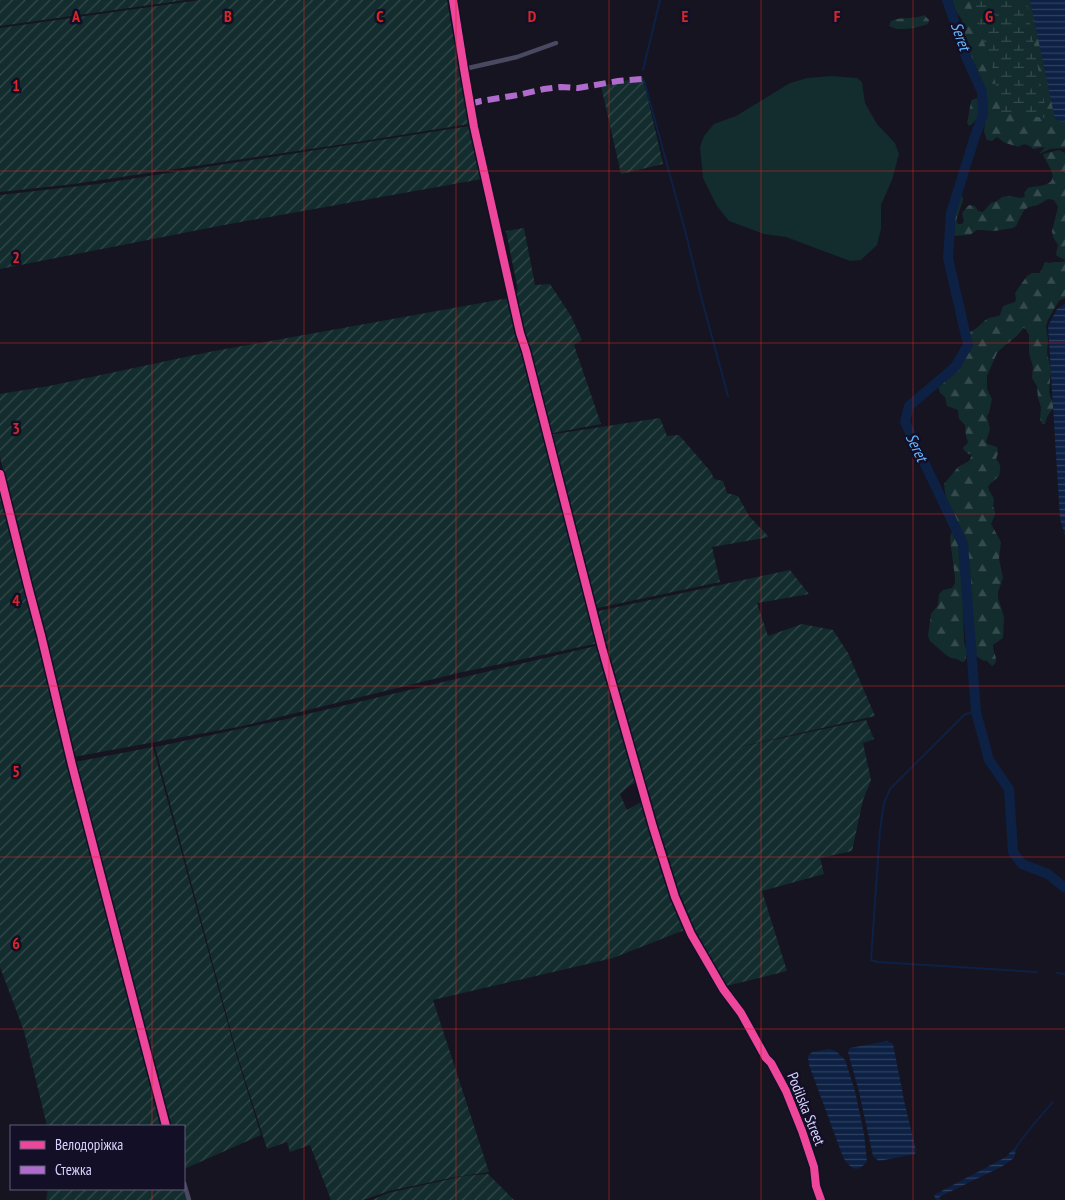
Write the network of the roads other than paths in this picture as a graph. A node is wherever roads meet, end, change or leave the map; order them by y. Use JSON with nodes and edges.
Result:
{"nodes":[{"id":1,"x":453,"y":0,"type":"edge"},
{"id":2,"x":556,"y":43,"type":"dead end"},
{"id":3,"x":464,"y":69,"type":"junction"},
{"id":4,"x":0,"y":474,"type":"edge"},
{"id":5,"x":166,"y":1125,"type":"edge"},
{"id":6,"x":185,"y":1186,"type":"edge"},
{"id":7,"x":190,"y":1200,"type":"edge"},
{"id":8,"x":821,"y":1200,"type":"edge"}],
"edges":[{"from":1,"to":3,"type":"street","name":"Podilska Street"},
{"from":2,"to":3,"type":"street"},
{"from":3,"to":8,"type":"street","name":"Podilska Street"},
{"from":4,"to":5,"type":"street"},
{"from":6,"to":7,"type":"street"}]}
